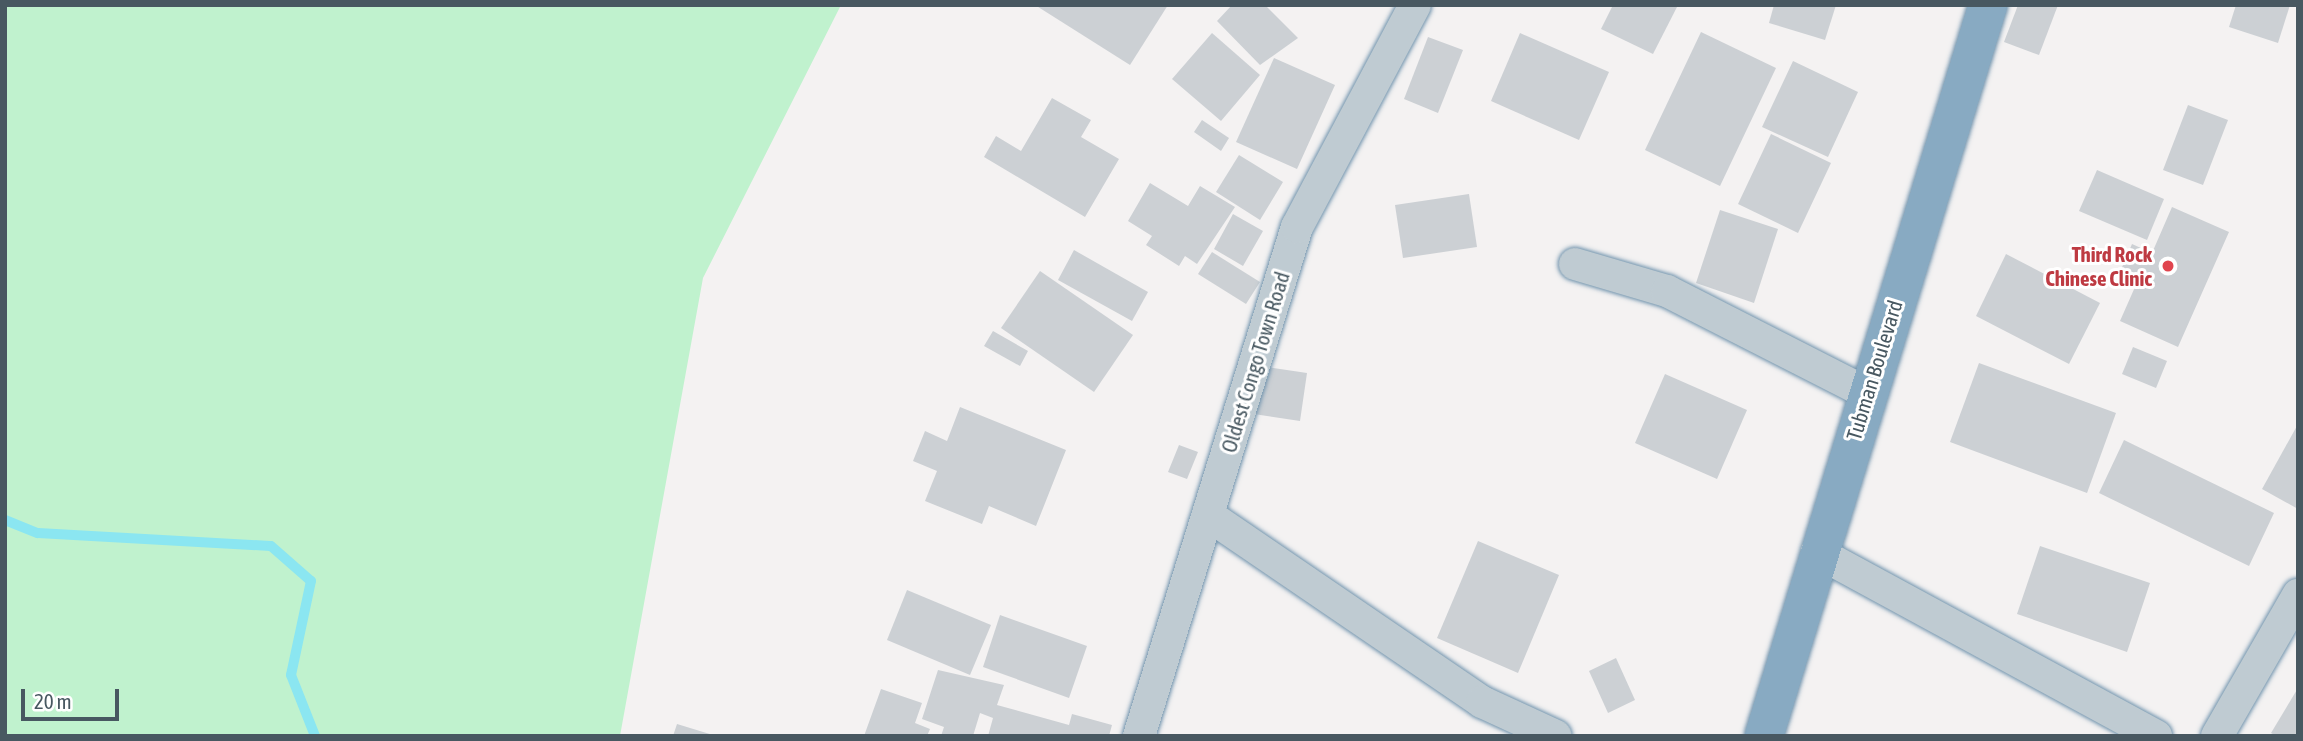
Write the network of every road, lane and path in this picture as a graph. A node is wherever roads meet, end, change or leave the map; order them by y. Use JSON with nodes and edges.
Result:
{"nodes":[{"id":1,"x":1415,"y":5,"type":"edge"},
{"id":2,"x":1988,"y":5,"type":"edge"},
{"id":3,"x":1575,"y":264,"type":"dead end"},
{"id":4,"x":1867,"y":393,"type":"junction"},
{"id":5,"x":1208,"y":515,"type":"junction"},
{"id":6,"x":1817,"y":552,"type":"junction"},
{"id":7,"x":2298,"y":595,"type":"edge"},
{"id":8,"x":1139,"y":736,"type":"edge"},
{"id":9,"x":1556,"y":736,"type":"edge"},
{"id":10,"x":1764,"y":736,"type":"edge"},
{"id":11,"x":2156,"y":736,"type":"edge"},
{"id":12,"x":2217,"y":736,"type":"edge"}],
"edges":[{"from":1,"to":5,"type":"street","name":"Oldest Congo Town Road"},
{"from":2,"to":4,"type":"highway","name":"Tubman Boulevard"},
{"from":3,"to":4,"type":"street"},
{"from":4,"to":6,"type":"highway","name":"Tubman Boulevard"},
{"from":5,"to":8,"type":"street","name":"Oldest Congo Town Road"},
{"from":5,"to":9,"type":"street"},
{"from":6,"to":10,"type":"highway","name":"Tubman Boulevard"},
{"from":6,"to":11,"type":"street"},
{"from":7,"to":12,"type":"street"}]}
